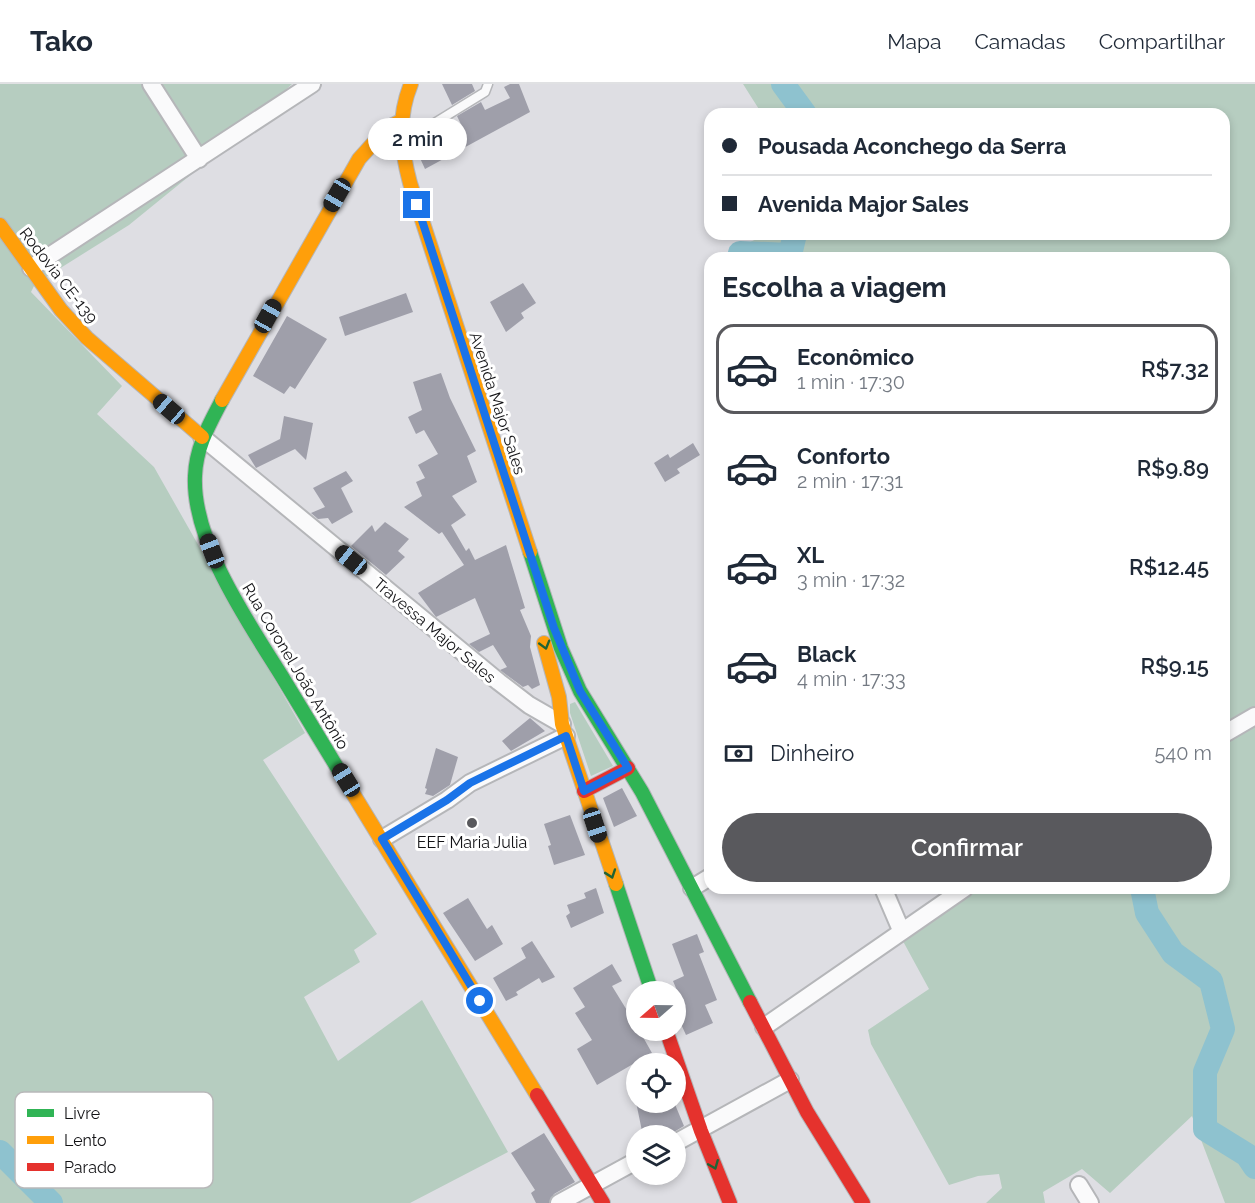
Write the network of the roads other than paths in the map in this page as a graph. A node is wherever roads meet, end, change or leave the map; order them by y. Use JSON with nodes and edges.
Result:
{"nodes":[{"id":1,"x":151,"y":84,"type":"edge"},
{"id":2,"x":312,"y":84,"type":"edge"},
{"id":3,"x":396,"y":84,"type":"edge"},
{"id":4,"x":411,"y":84,"type":"edge"},
{"id":5,"x":488,"y":84,"type":"edge"},
{"id":6,"x":401,"y":121,"type":"junction"},
{"id":7,"x":387,"y":128,"type":"junction"},
{"id":8,"x":393,"y":147,"type":"junction"},
{"id":9,"x":199,"y":159,"type":"junction"},
{"id":10,"x":0,"y":225,"type":"edge"},
{"id":11,"x":32,"y":268,"type":"junction"},
{"id":12,"x":451,"y":354,"type":"dead end"},
{"id":13,"x":202,"y":437,"type":"junction"},
{"id":14,"x":498,"y":500,"type":"dead end"},
{"id":15,"x":514,"y":527,"type":"junction"},
{"id":16,"x":580,"y":691,"type":"junction"},
{"id":17,"x":559,"y":698,"type":"junction"},
{"id":18,"x":1255,"y":716,"type":"edge"},
{"id":19,"x":564,"y":730,"type":"junction"},
{"id":20,"x":1230,"y":731,"type":"edge"},
{"id":21,"x":628,"y":768,"type":"junction"},
{"id":22,"x":584,"y":791,"type":"junction"},
{"id":23,"x":382,"y":839,"type":"junction"},
{"id":24,"x":704,"y":881,"type":"edge"},
{"id":25,"x":692,"y":888,"type":"junction"},
{"id":26,"x":886,"y":894,"type":"edge"},
{"id":27,"x":956,"y":894,"type":"edge"},
{"id":28,"x":901,"y":930,"type":"junction"},
{"id":29,"x":648,"y":981,"type":"edge"},
{"id":30,"x":764,"y":1027,"type":"junction"},
{"id":31,"x":670,"y":1041,"type":"edge"},
{"id":32,"x":790,"y":1080,"type":"junction"},
{"id":33,"x":701,"y":1131,"type":"junction"},
{"id":34,"x":686,"y":1138,"type":"edge"},
{"id":35,"x":626,"y":1166,"type":"edge"},
{"id":36,"x":591,"y":1184,"type":"junction"},
{"id":37,"x":1079,"y":1185,"type":"dead end"},
{"id":38,"x":559,"y":1203,"type":"edge"},
{"id":39,"x":603,"y":1203,"type":"edge"},
{"id":40,"x":730,"y":1203,"type":"edge"},
{"id":41,"x":863,"y":1203,"type":"edge"},
{"id":42,"x":872,"y":1203,"type":"edge"},
{"id":43,"x":1090,"y":1203,"type":"edge"}],
"edges":[{"from":1,"to":9,"type":"street"},
{"from":2,"to":9,"type":"street"},
{"from":3,"to":7,"type":"main road","name":"Avenida Major Sales"},
{"from":4,"to":6,"type":"main road","name":"Avenida Major Sales"},
{"from":5,"to":8,"type":"lane"},
{"from":6,"to":7,"type":"main road"},
{"from":6,"to":8,"type":"main road","name":"Avenida Major Sales"},
{"from":7,"to":8,"type":"main road","name":"Avenida Major Sales"},
{"from":7,"to":13,"type":"main road","name":"Rua Coronel João Antônio"},
{"from":8,"to":12,"type":"main road","name":"Avenida Major Sales"},
{"from":8,"to":15,"type":"main road","name":"Avenida Major Sales"},
{"from":9,"to":11,"type":"street"},
{"from":10,"to":11,"type":"main road","name":"Rodovia CE-139"},
{"from":11,"to":13,"type":"main road","name":"Rodovia CE-139"},
{"from":13,"to":19,"type":"street","name":"Travessa Major Sales"},
{"from":13,"to":23,"type":"main road","name":"Rua Coronel João Antônio"},
{"from":14,"to":15,"type":"main road","name":"Avenida Major Sales"},
{"from":15,"to":16,"type":"main road","name":"Avenida Major Sales"},
{"from":15,"to":17,"type":"main road","name":"Avenida Major Sales","one_way":true},
{"from":16,"to":17,"type":"main road"},
{"from":16,"to":21,"type":"main road","name":"Avenida Major Sales"},
{"from":17,"to":19,"type":"main road","name":"Avenida Major Sales"},
{"from":18,"to":20,"type":"street"},
{"from":19,"to":22,"type":"main road","name":"Avenida Major Sales"},
{"from":19,"to":23,"type":"street"},
{"from":21,"to":22,"type":"main road"},
{"from":21,"to":25,"type":"main road","name":"Avenida Major Sales"},
{"from":22,"to":29,"type":"main road","name":"Avenida Major Sales","one_way":true},
{"from":23,"to":36,"type":"main road","name":"Rua Coronel João Antônio"},
{"from":24,"to":25,"type":"street"},
{"from":25,"to":30,"type":"main road","name":"Avenida Major Sales"},
{"from":26,"to":28,"type":"street"},
{"from":27,"to":28,"type":"street"},
{"from":28,"to":30,"type":"street"},
{"from":30,"to":32,"type":"main road","name":"Avenida Major Sales"},
{"from":31,"to":33,"type":"main road"},
{"from":32,"to":33,"type":"street"},
{"from":32,"to":41,"type":"main road","name":"Avenida Major Sales"},
{"from":32,"to":42,"type":"main road"},
{"from":33,"to":34,"type":"street"},
{"from":33,"to":40,"type":"main road","one_way":true},
{"from":35,"to":36,"type":"street"},
{"from":36,"to":38,"type":"street"},
{"from":36,"to":39,"type":"main road","name":"Rua Coronel João Antônio"},
{"from":37,"to":43,"type":"street"}]}
